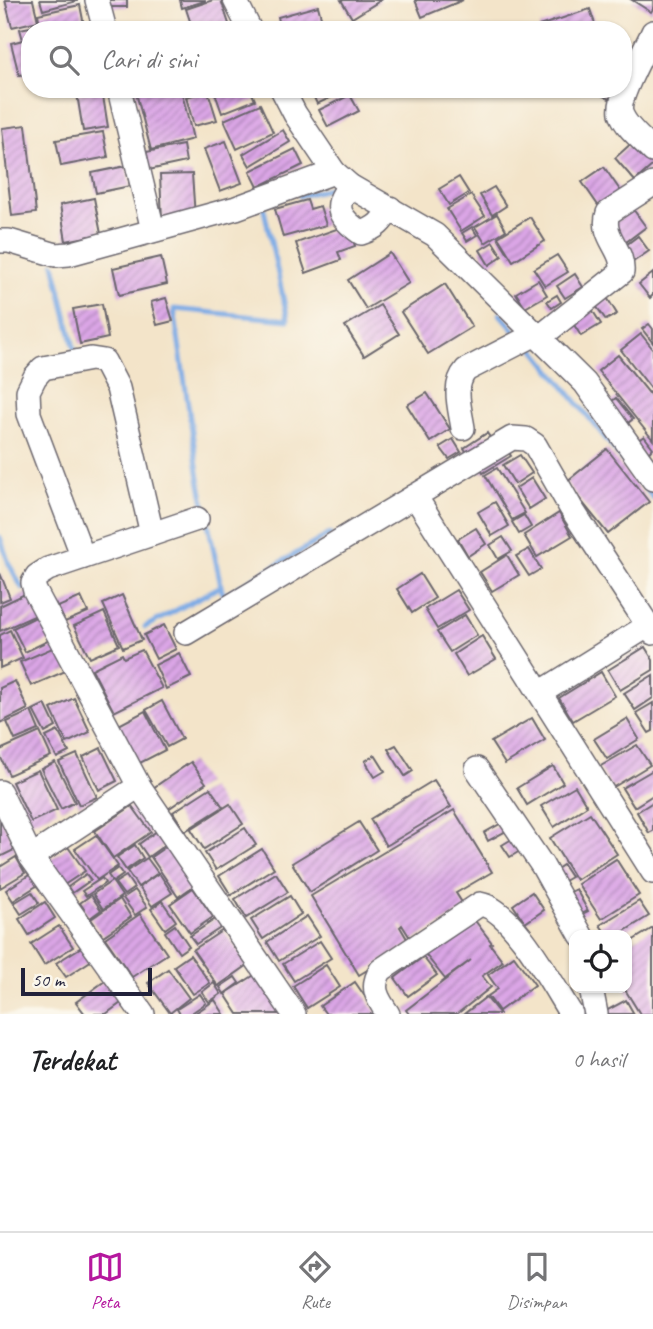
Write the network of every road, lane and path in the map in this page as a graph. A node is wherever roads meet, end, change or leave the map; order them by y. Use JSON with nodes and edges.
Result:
{"nodes":[{"id":1,"x":97,"y":0,"type":"edge"},
{"id":2,"x":235,"y":0,"type":"edge"},
{"id":3,"x":103,"y":21,"type":"edge"},
{"id":4,"x":246,"y":21,"type":"edge"},
{"id":5,"x":653,"y":32,"type":"edge"},
{"id":6,"x":632,"y":78,"type":"edge"},
{"id":7,"x":121,"y":98,"type":"edge"},
{"id":8,"x":287,"y":98,"type":"edge"},
{"id":9,"x":624,"y":98,"type":"edge"},
{"id":10,"x":653,"y":151,"type":"edge"},
{"id":11,"x":342,"y":179,"type":"junction"},
{"id":12,"x":653,"y":184,"type":"edge"},
{"id":13,"x":390,"y":208,"type":"junction"},
{"id":14,"x":153,"y":230,"type":"junction"},
{"id":15,"x":0,"y":242,"type":"edge"},
{"id":16,"x":537,"y":336,"type":"junction"},
{"id":17,"x":463,"y":428,"type":"dead end"},
{"id":18,"x":653,"y":479,"type":"edge"},
{"id":19,"x":415,"y":496,"type":"junction"},
{"id":20,"x":197,"y":519,"type":"dead end"},
{"id":21,"x":152,"y":534,"type":"junction"},
{"id":22,"x":83,"y":557,"type":"junction"},
{"id":23,"x":651,"y":629,"type":"edge"},
{"id":24,"x":186,"y":633,"type":"dead end"},
{"id":25,"x":540,"y":693,"type":"junction"},
{"id":26,"x":477,"y":769,"type":"dead end"},
{"id":27,"x":139,"y":786,"type":"junction"},
{"id":28,"x":0,"y":792,"type":"edge"},
{"id":29,"x":32,"y":856,"type":"junction"},
{"id":30,"x":653,"y":872,"type":"edge"},
{"id":31,"x":578,"y":930,"type":"edge"},
{"id":32,"x":592,"y":993,"type":"edge"},
{"id":33,"x":143,"y":1014,"type":"edge"},
{"id":34,"x":294,"y":1014,"type":"edge"},
{"id":35,"x":388,"y":1014,"type":"edge"},
{"id":36,"x":571,"y":1014,"type":"edge"},
{"id":37,"x":596,"y":1014,"type":"edge"}],
"edges":[{"from":1,"to":3,"type":"street"},
{"from":2,"to":4,"type":"street"},
{"from":5,"to":6,"type":"street"},
{"from":7,"to":14,"type":"street"},
{"from":8,"to":11,"type":"street"},
{"from":9,"to":10,"type":"street"},
{"from":11,"to":13,"type":"street"},
{"from":11,"to":13,"type":"street"},
{"from":11,"to":14,"type":"street"},
{"from":12,"to":16,"type":"street"},
{"from":13,"to":16,"type":"street"},
{"from":14,"to":15,"type":"street"},
{"from":16,"to":17,"type":"street"},
{"from":16,"to":18,"type":"street"},
{"from":19,"to":23,"type":"street"},
{"from":19,"to":24,"type":"street"},
{"from":19,"to":25,"type":"street"},
{"from":20,"to":21,"type":"street"},
{"from":21,"to":22,"type":"street"},
{"from":21,"to":22,"type":"street"},
{"from":22,"to":27,"type":"street"},
{"from":23,"to":25,"type":"street"},
{"from":25,"to":30,"type":"street"},
{"from":26,"to":31,"type":"street"},
{"from":27,"to":29,"type":"street"},
{"from":27,"to":34,"type":"street"},
{"from":28,"to":29,"type":"street"},
{"from":29,"to":33,"type":"street"},
{"from":32,"to":37,"type":"street"},
{"from":35,"to":36,"type":"street"}]}
